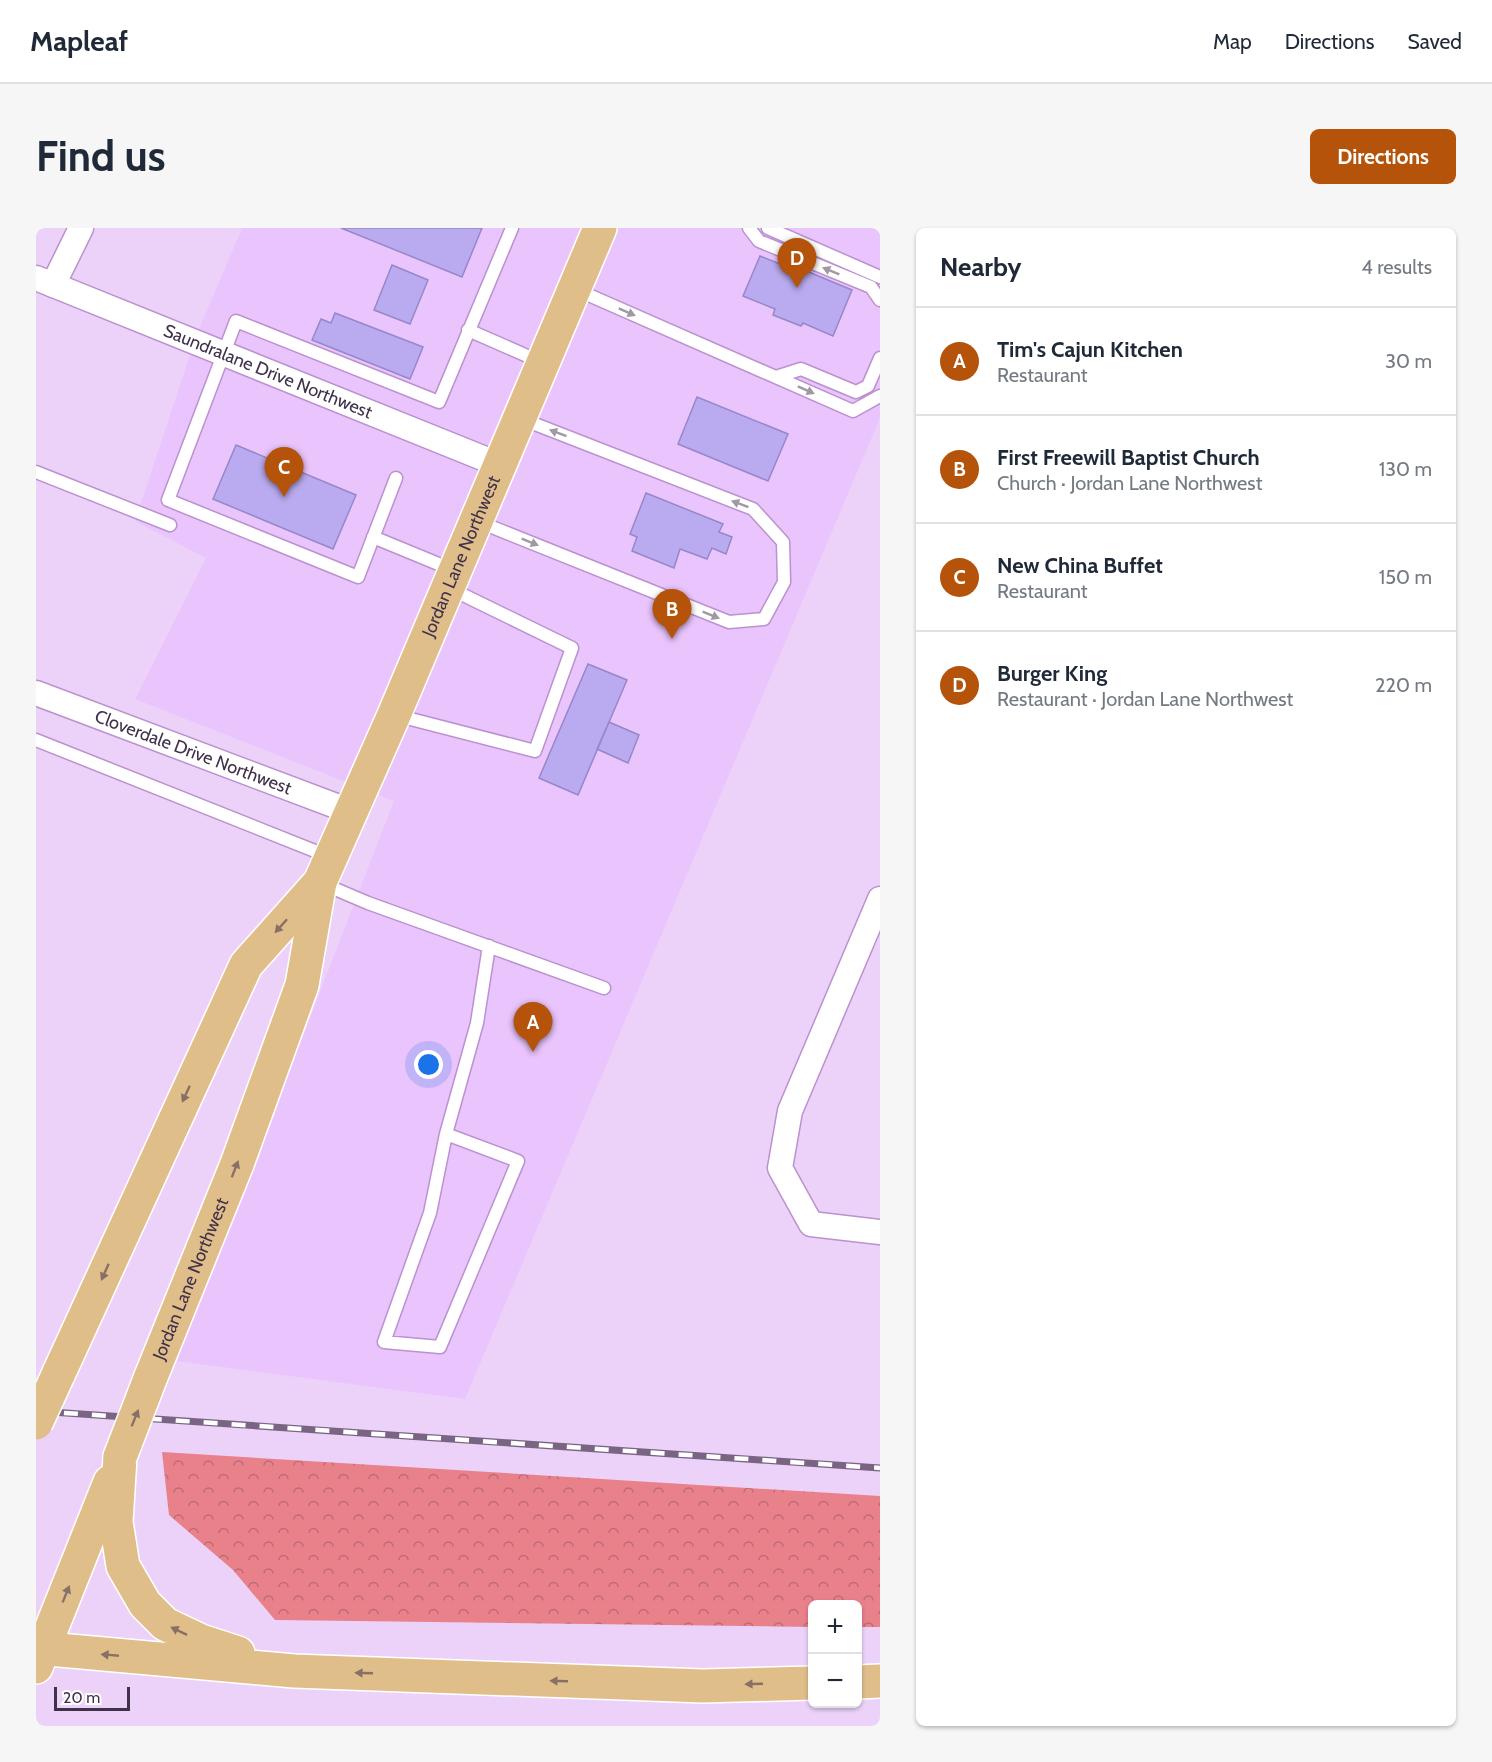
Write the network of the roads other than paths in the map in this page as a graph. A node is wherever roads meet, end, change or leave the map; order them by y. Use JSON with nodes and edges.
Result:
{"nodes":[{"id":1,"x":81,"y":228,"type":"edge"},
{"id":2,"x":512,"y":228,"type":"edge"},
{"id":3,"x":600,"y":228,"type":"edge"},
{"id":4,"x":749,"y":228,"type":"edge"},
{"id":5,"x":768,"y":228,"type":"edge"},
{"id":6,"x":880,"y":277,"type":"edge"},
{"id":7,"x":44,"y":281,"type":"edge"},
{"id":8,"x":574,"y":288,"type":"junction"},
{"id":9,"x":880,"y":300,"type":"edge"},
{"id":10,"x":468,"y":330,"type":"junction"},
{"id":11,"x":222,"y":354,"type":"junction"},
{"id":12,"x":880,"y":358,"type":"edge"},
{"id":13,"x":542,"y":362,"type":"junction"},
{"id":14,"x":776,"y":377,"type":"junction"},
{"id":15,"x":880,"y":396,"type":"edge"},
{"id":16,"x":519,"y":417,"type":"junction"},
{"id":17,"x":500,"y":465,"type":"junction"},
{"id":18,"x":36,"y":472,"type":"edge"},
{"id":19,"x":396,"y":478,"type":"dead end"},
{"id":20,"x":476,"y":520,"type":"junction"},
{"id":21,"x":170,"y":525,"type":"dead end"},
{"id":22,"x":374,"y":537,"type":"junction"},
{"id":23,"x":451,"y":579,"type":"junction"},
{"id":24,"x":36,"y":693,"type":"edge"},
{"id":25,"x":394,"y":715,"type":"junction"},
{"id":26,"x":36,"y":740,"type":"edge"},
{"id":27,"x":352,"y":812,"type":"junction"},
{"id":28,"x":326,"y":870,"type":"junction"},
{"id":29,"x":880,"y":899,"type":"edge"},
{"id":30,"x":489,"y":946,"type":"junction"},
{"id":31,"x":604,"y":988,"type":"dead end"},
{"id":32,"x":446,"y":1134,"type":"junction"},
{"id":33,"x":880,"y":1232,"type":"edge"},
{"id":34,"x":36,"y":1423,"type":"edge"},
{"id":35,"x":120,"y":1456,"type":"junction"},
{"id":36,"x":39,"y":1655,"type":"edge"},
{"id":37,"x":294,"y":1671,"type":"junction"},
{"id":38,"x":880,"y":1681,"type":"edge"},
{"id":39,"x":862,"y":1682,"type":"edge"},
{"id":40,"x":808,"y":1683,"type":"edge"}],
"edges":[{"from":1,"to":7,"type":"street"},
{"from":2,"to":10,"type":"lane"},
{"from":3,"to":8,"type":"main road","name":"Jordan Lane Northwest"},
{"from":9,"to":4,"type":"lane","one_way":true},
{"from":5,"to":6,"type":"lane"},
{"from":7,"to":11,"type":"street","name":"Saundralane Drive Northwest"},
{"from":8,"to":13,"type":"main road","name":"Jordan Lane Northwest"},
{"from":8,"to":14,"type":"lane","one_way":true},
{"from":10,"to":11,"type":"lane"},
{"from":10,"to":13,"type":"lane"},
{"from":11,"to":17,"type":"street","name":"Saundralane Drive Northwest"},
{"from":11,"to":22,"type":"lane"},
{"from":12,"to":14,"type":"lane"},
{"from":13,"to":16,"type":"main road","name":"Jordan Lane Northwest"},
{"from":14,"to":15,"type":"lane","one_way":true},
{"from":16,"to":17,"type":"main road","name":"Jordan Lane Northwest"},
{"from":20,"to":16,"type":"lane","one_way":true},
{"from":17,"to":20,"type":"main road","name":"Jordan Lane Northwest"},
{"from":18,"to":21,"type":"lane"},
{"from":19,"to":22,"type":"lane"},
{"from":20,"to":23,"type":"main road","name":"Jordan Lane Northwest"},
{"from":22,"to":23,"type":"lane"},
{"from":23,"to":25,"type":"main road","name":"Jordan Lane Northwest"},
{"from":23,"to":25,"type":"lane"},
{"from":24,"to":27,"type":"street","name":"Cloverdale Drive Northwest"},
{"from":25,"to":27,"type":"main road","name":"Jordan Lane Northwest"},
{"from":26,"to":28,"type":"lane"},
{"from":27,"to":28,"type":"main road","name":"Jordan Lane Northwest"},
{"from":28,"to":30,"type":"lane"},
{"from":28,"to":34,"type":"main road","name":"Jordan Lane Northwest","one_way":true,"bridge":true},
{"from":35,"to":28,"type":"main road","name":"Jordan Lane Northwest","one_way":true,"bridge":true},
{"from":29,"to":33,"type":"street"},
{"from":30,"to":31,"type":"lane"},
{"from":30,"to":32,"type":"lane"},
{"from":32,"to":32,"type":"lane"},
{"from":36,"to":35,"type":"main road","name":"Jordan Lane Northwest","one_way":true},
{"from":37,"to":35,"type":"main road","one_way":true},
{"from":37,"to":36,"type":"main road","one_way":true},
{"from":40,"to":37,"type":"main road","one_way":true},
{"from":38,"to":39,"type":"main road"}]}
